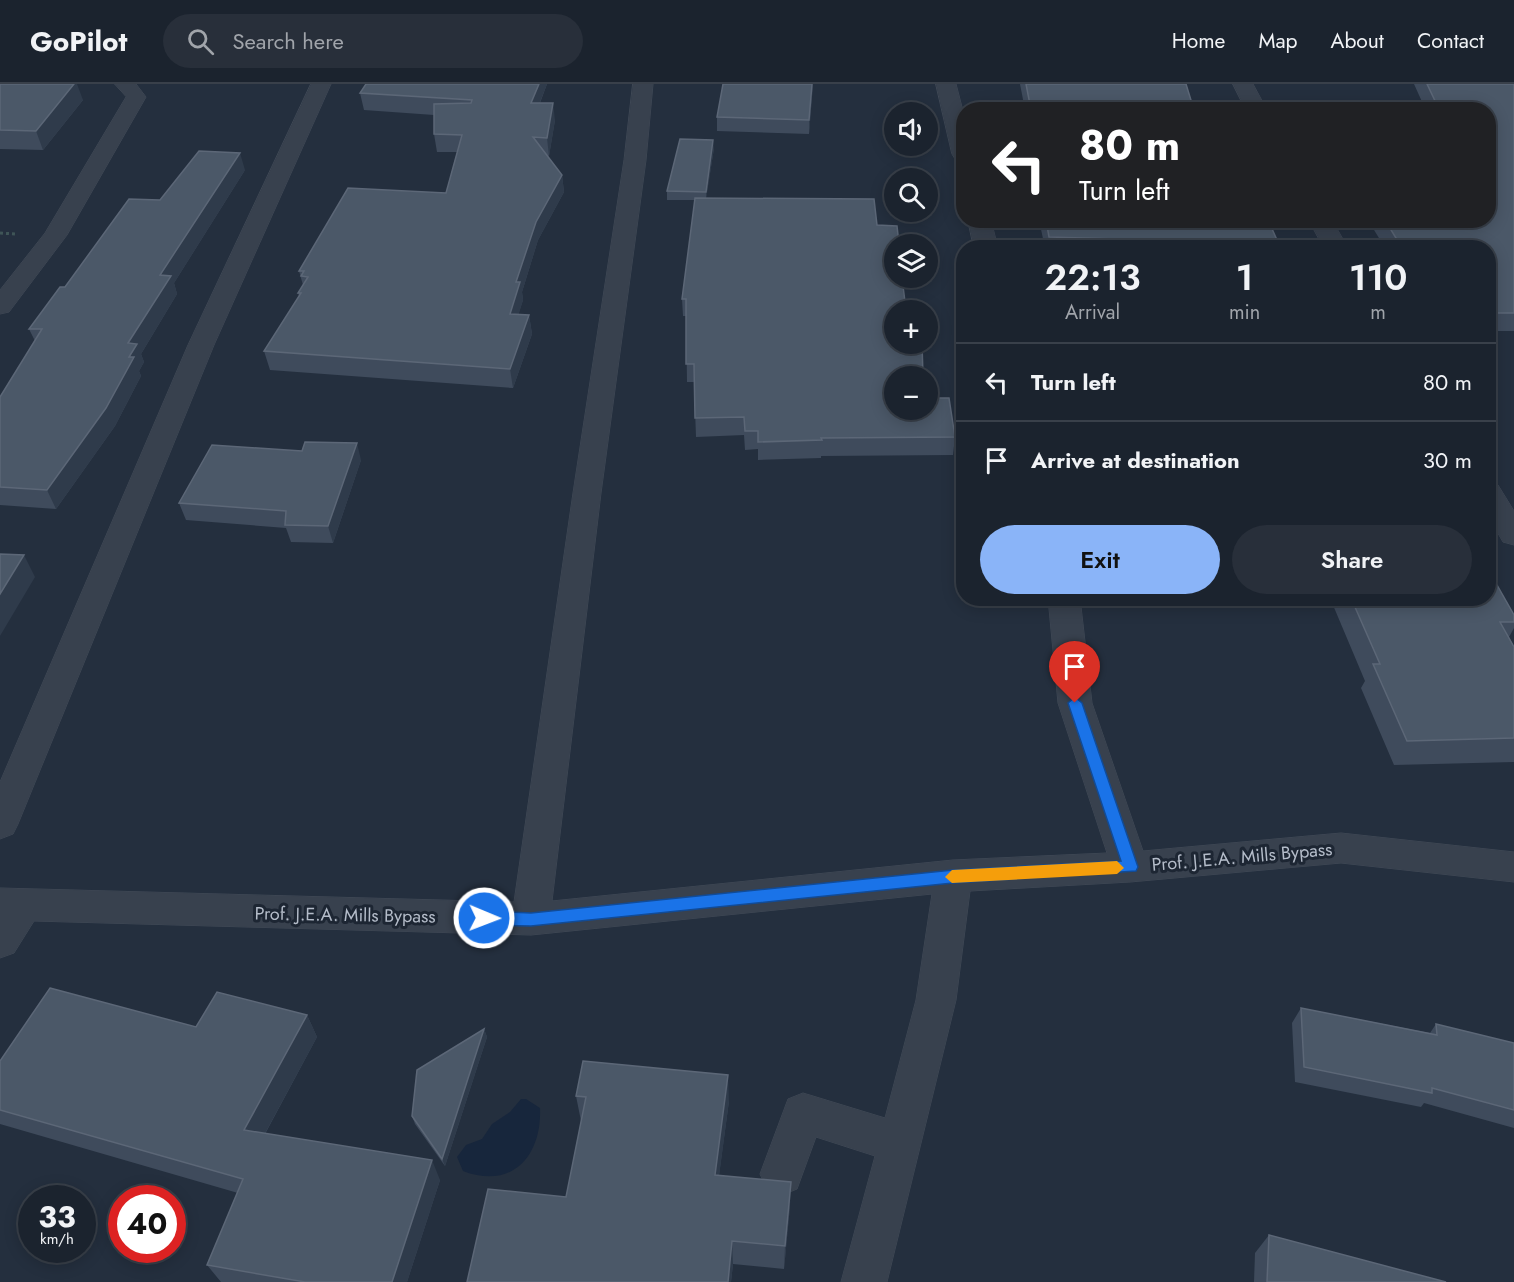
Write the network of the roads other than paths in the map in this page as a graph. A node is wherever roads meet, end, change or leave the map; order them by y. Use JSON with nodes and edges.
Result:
{"nodes":[{"id":1,"x":125,"y":84,"type":"edge"},
{"id":2,"x":321,"y":84,"type":"edge"},
{"id":3,"x":643,"y":84,"type":"edge"},
{"id":4,"x":946,"y":84,"type":"edge"},
{"id":5,"x":1243,"y":84,"type":"edge"},
{"id":6,"x":1253,"y":102,"type":"edge"},
{"id":7,"x":956,"y":125,"type":"edge"},
{"id":8,"x":0,"y":307,"type":"edge"},
{"id":9,"x":1496,"y":505,"type":"edge"},
{"id":10,"x":1514,"y":535,"type":"edge"},
{"id":11,"x":1065,"y":606,"type":"edge"},
{"id":12,"x":0,"y":824,"type":"edge"},
{"id":13,"x":1130,"y":867,"type":"junction"},
{"id":14,"x":1514,"y":867,"type":"edge"},
{"id":15,"x":953,"y":876,"type":"junction"},
{"id":16,"x":12,"y":905,"type":"edge"},
{"id":17,"x":531,"y":919,"type":"junction"},
{"id":18,"x":0,"y":941,"type":"edge"},
{"id":19,"x":899,"y":1143,"type":"junction"},
{"id":20,"x":782,"y":1174,"type":"dead end"},
{"id":21,"x":864,"y":1282,"type":"edge"}],
"edges":[{"from":1,"to":8,"type":"street"},
{"from":2,"to":12,"type":"street"},
{"from":3,"to":17,"type":"street"},
{"from":4,"to":7,"type":"street"},
{"from":5,"to":6,"type":"street"},
{"from":9,"to":10,"type":"street"},
{"from":11,"to":13,"type":"street"},
{"from":13,"to":14,"type":"street","name":"Prof. J.E.A. Mills Bypass"},
{"from":13,"to":15,"type":"street","name":"Prof. J.E.A. Mills Bypass"},
{"from":15,"to":17,"type":"street","name":"Prof. J.E.A. Mills Bypass"},
{"from":15,"to":19,"type":"street"},
{"from":16,"to":17,"type":"street","name":"Prof. J.E.A. Mills Bypass"},
{"from":16,"to":18,"type":"street"},
{"from":19,"to":20,"type":"street"},
{"from":19,"to":21,"type":"street"}]}
